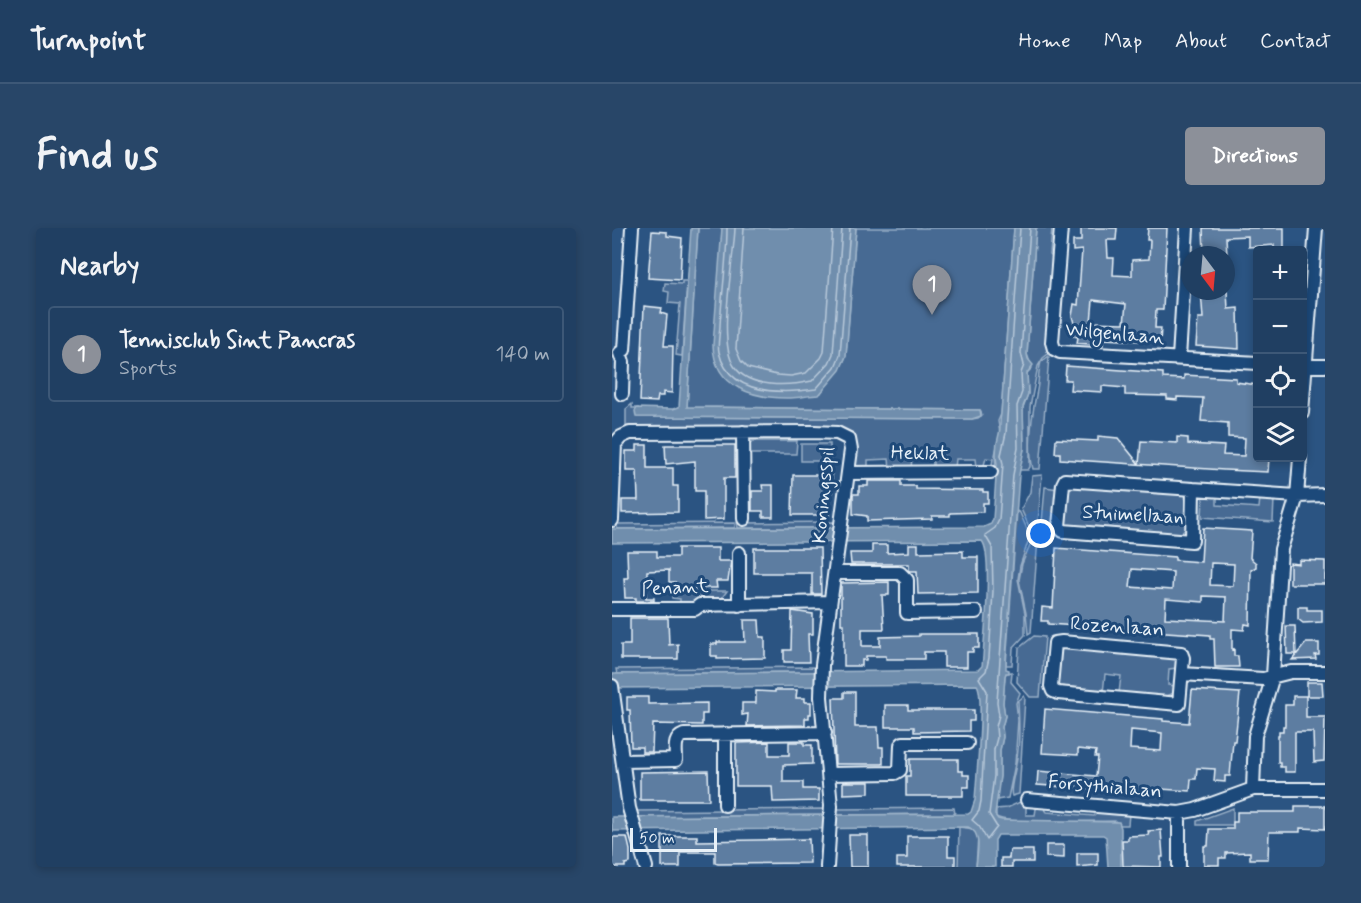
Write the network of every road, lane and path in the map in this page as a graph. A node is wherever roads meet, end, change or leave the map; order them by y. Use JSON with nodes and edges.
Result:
{"nodes":[{"id":1,"x":632,"y":228,"type":"edge"},
{"id":2,"x":1061,"y":228,"type":"edge"},
{"id":3,"x":1187,"y":228,"type":"edge"},
{"id":4,"x":1316,"y":228,"type":"edge"},
{"id":5,"x":616,"y":353,"type":"edge"},
{"id":6,"x":1305,"y":354,"type":"edge"},
{"id":7,"x":1179,"y":358,"type":"junction"},
{"id":8,"x":1253,"y":363,"type":"edge"},
{"id":9,"x":1307,"y":366,"type":"edge"},
{"id":10,"x":1325,"y":366,"type":"edge"},
{"id":11,"x":622,"y":394,"type":"dead end"},
{"id":12,"x":743,"y":432,"type":"junction"},
{"id":13,"x":1300,"y":462,"type":"edge"},
{"id":14,"x":991,"y":472,"type":"dead end"},
{"id":15,"x":848,"y":474,"type":"junction"},
{"id":16,"x":1193,"y":489,"type":"junction"},
{"id":17,"x":1325,"y":495,"type":"edge"},
{"id":18,"x":613,"y":496,"type":"edge"},
{"id":19,"x":1297,"y":496,"type":"junction"},
{"id":20,"x":744,"y":519,"type":"dead end"},
{"id":21,"x":612,"y":520,"type":"edge"},
{"id":22,"x":739,"y":553,"type":"dead end"},
{"id":23,"x":835,"y":573,"type":"junction"},
{"id":24,"x":830,"y":602,"type":"junction"},
{"id":25,"x":740,"y":605,"type":"junction"},
{"id":26,"x":612,"y":609,"type":"edge"},
{"id":27,"x":976,"y":612,"type":"dead end"},
{"id":28,"x":1325,"y":672,"type":"edge"},
{"id":29,"x":1182,"y":674,"type":"junction"},
{"id":30,"x":1273,"y":676,"type":"junction"},
{"id":31,"x":612,"y":686,"type":"edge"},
{"id":32,"x":613,"y":693,"type":"edge"},
{"id":33,"x":825,"y":733,"type":"junction"},
{"id":34,"x":725,"y":734,"type":"junction"},
{"id":35,"x":967,"y":743,"type":"dead end"},
{"id":36,"x":620,"y":768,"type":"edge"},
{"id":37,"x":828,"y":774,"type":"junction"},
{"id":38,"x":1253,"y":789,"type":"junction"},
{"id":39,"x":1325,"y":789,"type":"edge"},
{"id":40,"x":1027,"y":800,"type":"dead end"},
{"id":41,"x":725,"y":805,"type":"dead end"},
{"id":42,"x":1179,"y":813,"type":"junction"},
{"id":43,"x":646,"y":867,"type":"edge"},
{"id":44,"x":827,"y":867,"type":"edge"},
{"id":45,"x":1179,"y":867,"type":"edge"}],
"edges":[{"from":1,"to":5,"type":"street"},
{"from":2,"to":7,"type":"street","name":"Wilgenlaan"},
{"from":3,"to":7,"type":"street"},
{"from":4,"to":6,"type":"street"},
{"from":5,"to":11,"type":"street"},
{"from":7,"to":8,"type":"street","name":"Wilgenlaan"},
{"from":9,"to":10,"type":"street"},
{"from":12,"to":15,"type":"street","name":"Koningsspil"},
{"from":12,"to":18,"type":"street","name":"Koningsspil"},
{"from":12,"to":20,"type":"street"},
{"from":13,"to":19,"type":"street"},
{"from":14,"to":15,"type":"street","name":"Heklat"},
{"from":15,"to":23,"type":"street","name":"Koningsspil"},
{"from":16,"to":16,"type":"street","name":"Stuimellaan"},
{"from":16,"to":19,"type":"street","name":"Stuimellaan"},
{"from":17,"to":19,"type":"street","name":"Stuimellaan"},
{"from":18,"to":21,"type":"street","name":"Koningsspil"},
{"from":19,"to":30,"type":"street"},
{"from":22,"to":25,"type":"street"},
{"from":23,"to":24,"type":"street","name":"Koningsspil"},
{"from":23,"to":27,"type":"street"},
{"from":24,"to":25,"type":"street","name":"Penant"},
{"from":24,"to":33,"type":"street","name":"Koningsspil"},
{"from":25,"to":26,"type":"street","name":"Penant"},
{"from":28,"to":30,"type":"street"},
{"from":29,"to":29,"type":"street","name":"Rozenlaan"},
{"from":29,"to":30,"type":"street"},
{"from":30,"to":38,"type":"street"},
{"from":31,"to":32,"type":"street"},
{"from":32,"to":36,"type":"street"},
{"from":33,"to":34,"type":"street"},
{"from":33,"to":37,"type":"street","name":"Koningsspil"},
{"from":34,"to":36,"type":"street"},
{"from":34,"to":41,"type":"street"},
{"from":35,"to":37,"type":"street"},
{"from":36,"to":43,"type":"street"},
{"from":37,"to":44,"type":"street","name":"Koningsspil"},
{"from":38,"to":39,"type":"street","name":"Forsythialaan"},
{"from":38,"to":42,"type":"street","name":"Forsythialaan"},
{"from":40,"to":42,"type":"street","name":"Forsythialaan"},
{"from":42,"to":45,"type":"street"}]}
